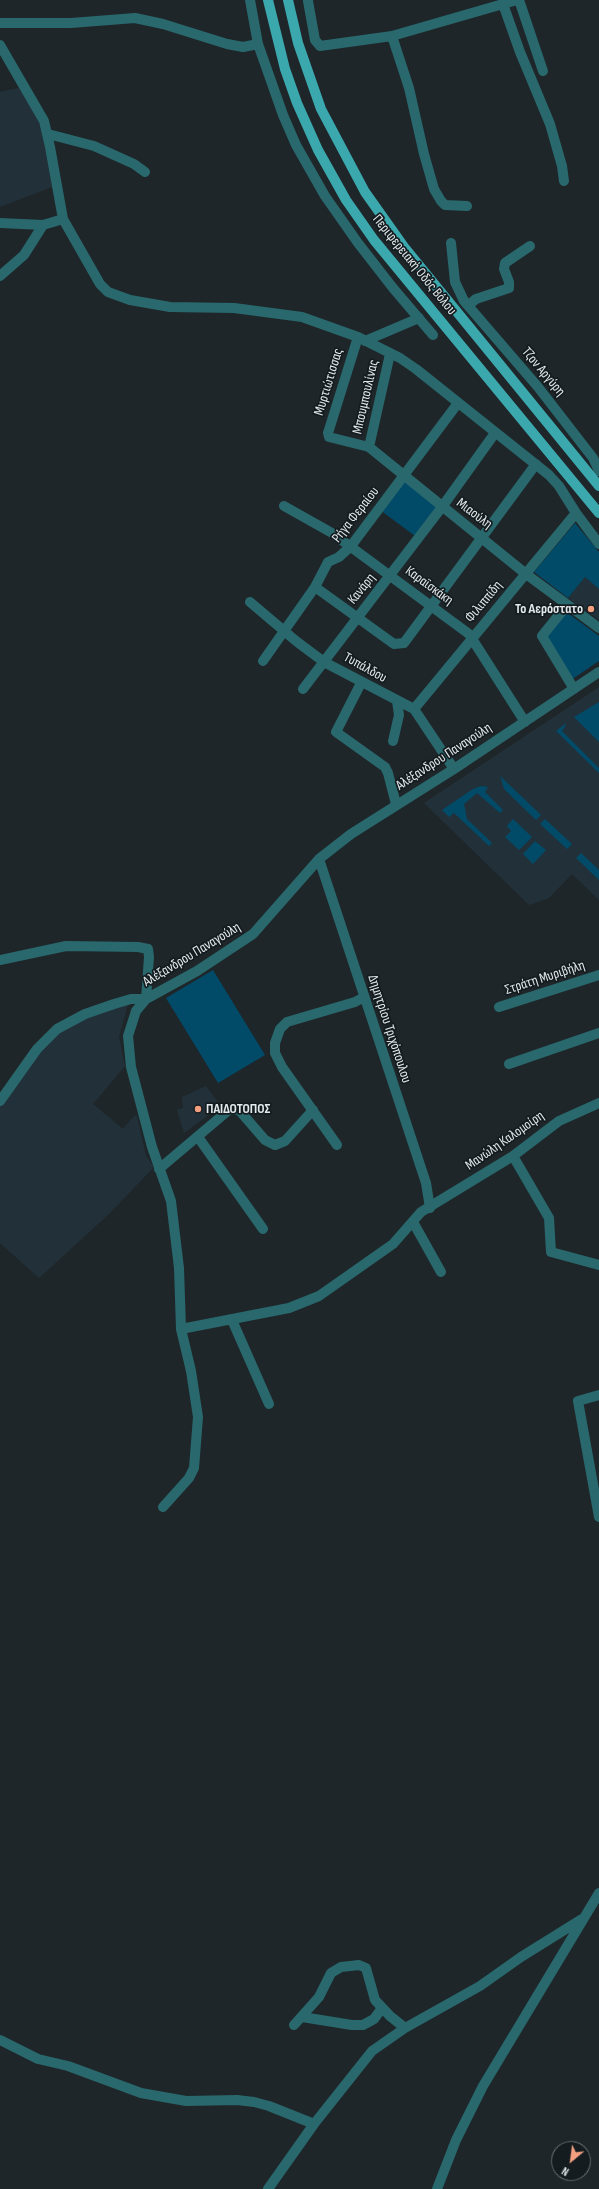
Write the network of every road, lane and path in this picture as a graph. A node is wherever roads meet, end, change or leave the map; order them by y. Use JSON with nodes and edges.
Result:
{"nodes":[{"id":1,"x":250,"y":0,"type":"edge"},
{"id":2,"x":268,"y":0,"type":"edge"},
{"id":3,"x":288,"y":0,"type":"edge"},
{"id":4,"x":518,"y":0,"type":"edge"},
{"id":5,"x":308,"y":1,"type":"dead end"},
{"id":6,"x":503,"y":4,"type":"junction"},
{"id":7,"x":0,"y":23,"type":"edge"},
{"id":8,"x":392,"y":36,"type":"junction"},
{"id":9,"x":258,"y":44,"type":"junction"},
{"id":10,"x":0,"y":46,"type":"edge"},
{"id":11,"x":543,"y":71,"type":"dead end"},
{"id":12,"x":48,"y":134,"type":"junction"},
{"id":13,"x":145,"y":172,"type":"dead end"},
{"id":14,"x":564,"y":181,"type":"dead end"},
{"id":15,"x":467,"y":206,"type":"dead end"},
{"id":16,"x":63,"y":220,"type":"junction"},
{"id":17,"x":0,"y":224,"type":"edge"},
{"id":18,"x":43,"y":226,"type":"junction"},
{"id":19,"x":451,"y":243,"type":"dead end"},
{"id":20,"x":530,"y":246,"type":"dead end"},
{"id":21,"x":0,"y":276,"type":"edge"},
{"id":22,"x":470,"y":307,"type":"junction"},
{"id":23,"x":419,"y":318,"type":"junction"},
{"id":24,"x":433,"y":334,"type":"dead end"},
{"id":25,"x":361,"y":339,"type":"junction"},
{"id":26,"x":390,"y":354,"type":"junction"},
{"id":27,"x":458,"y":403,"type":"junction"},
{"id":28,"x":495,"y":433,"type":"junction"},
{"id":29,"x":328,"y":435,"type":"joint"},
{"id":30,"x":369,"y":447,"type":"junction"},
{"id":31,"x":596,"y":456,"type":"edge"},
{"id":32,"x":536,"y":464,"type":"junction"},
{"id":33,"x":599,"y":471,"type":"edge"},
{"id":34,"x":403,"y":475,"type":"junction"},
{"id":35,"x":599,"y":486,"type":"edge"},
{"id":36,"x":284,"y":506,"type":"dead end"},
{"id":37,"x":442,"y":507,"type":"junction"},
{"id":38,"x":576,"y":513,"type":"junction"},
{"id":39,"x":599,"y":513,"type":"edge"},
{"id":40,"x":482,"y":537,"type":"junction"},
{"id":41,"x":599,"y":544,"type":"edge"},
{"id":42,"x":351,"y":546,"type":"junction"},
{"id":43,"x":526,"y":574,"type":"junction"},
{"id":44,"x":391,"y":575,"type":"junction"},
{"id":45,"x":315,"y":587,"type":"junction"},
{"id":46,"x":250,"y":602,"type":"dead end"},
{"id":47,"x":432,"y":605,"type":"junction"},
{"id":48,"x":568,"y":605,"type":"junction"},
{"id":49,"x":357,"y":618,"type":"junction"},
{"id":50,"x":599,"y":628,"type":"edge"},
{"id":51,"x":284,"y":632,"type":"junction"},
{"id":52,"x":472,"y":638,"type":"junction"},
{"id":53,"x":263,"y":661,"type":"dead end"},
{"id":54,"x":324,"y":662,"type":"junction"},
{"id":55,"x":599,"y":672,"type":"edge"},
{"id":56,"x":362,"y":683,"type":"junction"},
{"id":57,"x":303,"y":689,"type":"dead end"},
{"id":58,"x":574,"y":689,"type":"junction"},
{"id":59,"x":397,"y":701,"type":"junction"},
{"id":60,"x":414,"y":709,"type":"junction"},
{"id":61,"x":524,"y":722,"type":"junction"},
{"id":62,"x":393,"y":741,"type":"dead end"},
{"id":63,"x":454,"y":769,"type":"junction"},
{"id":64,"x":396,"y":804,"type":"junction"},
{"id":65,"x":319,"y":859,"type":"junction"},
{"id":66,"x":0,"y":960,"type":"edge"},
{"id":67,"x":599,"y":975,"type":"edge"},
{"id":68,"x":364,"y":997,"type":"junction"},
{"id":69,"x":146,"y":999,"type":"junction"},
{"id":70,"x":499,"y":1007,"type":"dead end"},
{"id":71,"x":599,"y":1033,"type":"edge"},
{"id":72,"x":509,"y":1064,"type":"dead end"},
{"id":73,"x":0,"y":1101,"type":"edge"},
{"id":74,"x":599,"y":1102,"type":"edge"},
{"id":75,"x":313,"y":1110,"type":"junction"},
{"id":76,"x":198,"y":1137,"type":"junction"},
{"id":77,"x":337,"y":1145,"type":"dead end"},
{"id":78,"x":513,"y":1156,"type":"junction"},
{"id":79,"x":159,"y":1169,"type":"junction"},
{"id":80,"x":430,"y":1208,"type":"junction"},
{"id":81,"x":413,"y":1222,"type":"junction"},
{"id":82,"x":263,"y":1229,"type":"dead end"},
{"id":83,"x":599,"y":1265,"type":"edge"},
{"id":84,"x":441,"y":1272,"type":"dead end"},
{"id":85,"x":232,"y":1320,"type":"junction"},
{"id":86,"x":181,"y":1329,"type":"junction"},
{"id":87,"x":599,"y":1395,"type":"edge"},
{"id":88,"x":269,"y":1404,"type":"dead end"},
{"id":89,"x":163,"y":1507,"type":"dead end"},
{"id":90,"x":599,"y":1517,"type":"edge"},
{"id":91,"x":599,"y":1893,"type":"edge"},
{"id":92,"x":595,"y":1907,"type":"edge"},
{"id":93,"x":582,"y":1919,"type":"junction"},
{"id":94,"x":382,"y":2008,"type":"junction"},
{"id":95,"x":302,"y":2018,"type":"junction"},
{"id":96,"x":294,"y":2025,"type":"dead end"},
{"id":97,"x":406,"y":2028,"type":"junction"},
{"id":98,"x":0,"y":2040,"type":"edge"},
{"id":99,"x":314,"y":2124,"type":"junction"},
{"id":100,"x":268,"y":2189,"type":"edge"},
{"id":101,"x":437,"y":2189,"type":"edge"}],
"edges":[{"from":1,"to":9,"type":"street"},
{"from":2,"to":39,"type":"main road","name":"Περιφερειακή Οδός Βόλου"},
{"from":3,"to":35,"type":"main road","name":"Περιφερειακή Οδός Βόλου"},
{"from":4,"to":6,"type":"street"},
{"from":4,"to":11,"type":"street"},
{"from":5,"to":8,"type":"street"},
{"from":6,"to":8,"type":"street"},
{"from":6,"to":14,"type":"street"},
{"from":7,"to":9,"type":"street"},
{"from":8,"to":15,"type":"street"},
{"from":9,"to":23,"type":"street"},
{"from":10,"to":12,"type":"street"},
{"from":12,"to":13,"type":"street"},
{"from":12,"to":16,"type":"street"},
{"from":16,"to":18,"type":"street"},
{"from":16,"to":25,"type":"street"},
{"from":17,"to":18,"type":"street"},
{"from":18,"to":21,"type":"street"},
{"from":19,"to":22,"type":"street","name":"Τζον Αργύρη"},
{"from":20,"to":22,"type":"street"},
{"from":22,"to":31,"type":"street","name":"Τζον Αργύρη"},
{"from":23,"to":24,"type":"street"},
{"from":23,"to":25,"type":"street"},
{"from":25,"to":26,"type":"street"},
{"from":25,"to":29,"type":"street","name":"Μυρτιώτισσας"},
{"from":26,"to":27,"type":"street"},
{"from":26,"to":30,"type":"street","name":"Μπουμπουλίνας"},
{"from":27,"to":28,"type":"street"},
{"from":27,"to":34,"type":"street","name":"Ρήγα Φεραίου"},
{"from":28,"to":32,"type":"street"},
{"from":28,"to":37,"type":"street","name":"Κανάρη"},
{"from":29,"to":30,"type":"street","name":"Μιαούλη"},
{"from":30,"to":34,"type":"street","name":"Μιαούλη"},
{"from":31,"to":33,"type":"street","name":"Τζον Αργύρη"},
{"from":32,"to":38,"type":"street"},
{"from":32,"to":40,"type":"street"},
{"from":34,"to":37,"type":"street","name":"Μιαούλη"},
{"from":34,"to":42,"type":"street","name":"Ρήγα Φεραίου"},
{"from":36,"to":42,"type":"street","name":"Καραϊσκάκη"},
{"from":37,"to":40,"type":"street","name":"Μιαούλη"},
{"from":37,"to":44,"type":"street","name":"Κανάρη"},
{"from":38,"to":41,"type":"street"},
{"from":38,"to":43,"type":"street","name":"Φιλιππίδη"},
{"from":40,"to":43,"type":"street","name":"Μιαούλη"},
{"from":40,"to":47,"type":"street"},
{"from":42,"to":44,"type":"street","name":"Καραϊσκάκη"},
{"from":42,"to":45,"type":"street","name":"Ρήγα Φεραίου"},
{"from":43,"to":48,"type":"street","name":"Μιαούλη"},
{"from":43,"to":52,"type":"street","name":"Φιλιππίδη"},
{"from":44,"to":47,"type":"street","name":"Καραϊσκάκη"},
{"from":44,"to":49,"type":"street","name":"Κανάρη"},
{"from":45,"to":49,"type":"street"},
{"from":45,"to":51,"type":"street","name":"Ρήγα Φεραίου"},
{"from":46,"to":51,"type":"street","name":"Τυπάλδου"},
{"from":47,"to":49,"type":"street"},
{"from":47,"to":52,"type":"street","name":"Καραϊσκάκη"},
{"from":48,"to":50,"type":"street","name":"Μιαούλη"},
{"from":48,"to":58,"type":"street"},
{"from":49,"to":54,"type":"street","name":"Κανάρη"},
{"from":51,"to":53,"type":"street","name":"Ρήγα Φεραίου"},
{"from":51,"to":54,"type":"street","name":"Τυπάλδου"},
{"from":52,"to":60,"type":"street","name":"Φιλιππίδη"},
{"from":52,"to":61,"type":"street","name":"Καραϊσκάκη"},
{"from":54,"to":56,"type":"street","name":"Τυπάλδου"},
{"from":54,"to":57,"type":"street","name":"Κανάρη"},
{"from":55,"to":58,"type":"street","name":"Αλέξανδρου Παναγούλη"},
{"from":56,"to":59,"type":"street","name":"Τυπάλδου"},
{"from":56,"to":64,"type":"street"},
{"from":58,"to":61,"type":"street","name":"Αλέξανδρου Παναγούλη"},
{"from":59,"to":60,"type":"street","name":"Τυπάλδου"},
{"from":59,"to":62,"type":"street"},
{"from":60,"to":63,"type":"street"},
{"from":61,"to":63,"type":"street","name":"Αλέξανδρου Παναγούλη"},
{"from":63,"to":64,"type":"street","name":"Αλέξανδρου Παναγούλη"},
{"from":64,"to":65,"type":"street","name":"Αλέξανδρου Παναγούλη"},
{"from":65,"to":68,"type":"street","name":"Δημητρίου Τριχόπουλου"},
{"from":65,"to":69,"type":"street","name":"Αλέξανδρου Παναγούλη"},
{"from":66,"to":69,"type":"street"},
{"from":67,"to":70,"type":"street","name":"Στράτη Μυριβήλη"},
{"from":68,"to":75,"type":"street"},
{"from":68,"to":80,"type":"street","name":"Δημητρίου Τριχόπουλου"},
{"from":69,"to":73,"type":"street"},
{"from":69,"to":79,"type":"street","name":"Αλέξανδρου Παναγούλη"},
{"from":71,"to":72,"type":"street"},
{"from":74,"to":78,"type":"street","name":"Μανώλη Καλομοίρη"},
{"from":75,"to":76,"type":"street"},
{"from":75,"to":77,"type":"street"},
{"from":76,"to":79,"type":"street"},
{"from":76,"to":82,"type":"street"},
{"from":78,"to":80,"type":"street","name":"Μανώλη Καλομοίρη"},
{"from":78,"to":83,"type":"street"},
{"from":79,"to":86,"type":"street","name":"Αλέξανδρου Παναγούλη"},
{"from":80,"to":81,"type":"street","name":"Μανώλη Καλομοίρη"},
{"from":81,"to":84,"type":"street"},
{"from":81,"to":85,"type":"street","name":"Μανώλη Καλομοίρη"},
{"from":85,"to":86,"type":"street","name":"Μανώλη Καλομοίρη"},
{"from":85,"to":88,"type":"street"},
{"from":86,"to":89,"type":"street","name":"Αλέξανδρου Παναγούλη"},
{"from":87,"to":90,"type":"street"},
{"from":91,"to":92,"type":"street"},
{"from":92,"to":93,"type":"street"},
{"from":93,"to":97,"type":"street"},
{"from":93,"to":101,"type":"street"},
{"from":94,"to":95,"type":"street"},
{"from":94,"to":95,"type":"street"},
{"from":94,"to":97,"type":"street"},
{"from":95,"to":96,"type":"street"},
{"from":97,"to":99,"type":"street"},
{"from":98,"to":99,"type":"street"},
{"from":99,"to":100,"type":"street"}]}
